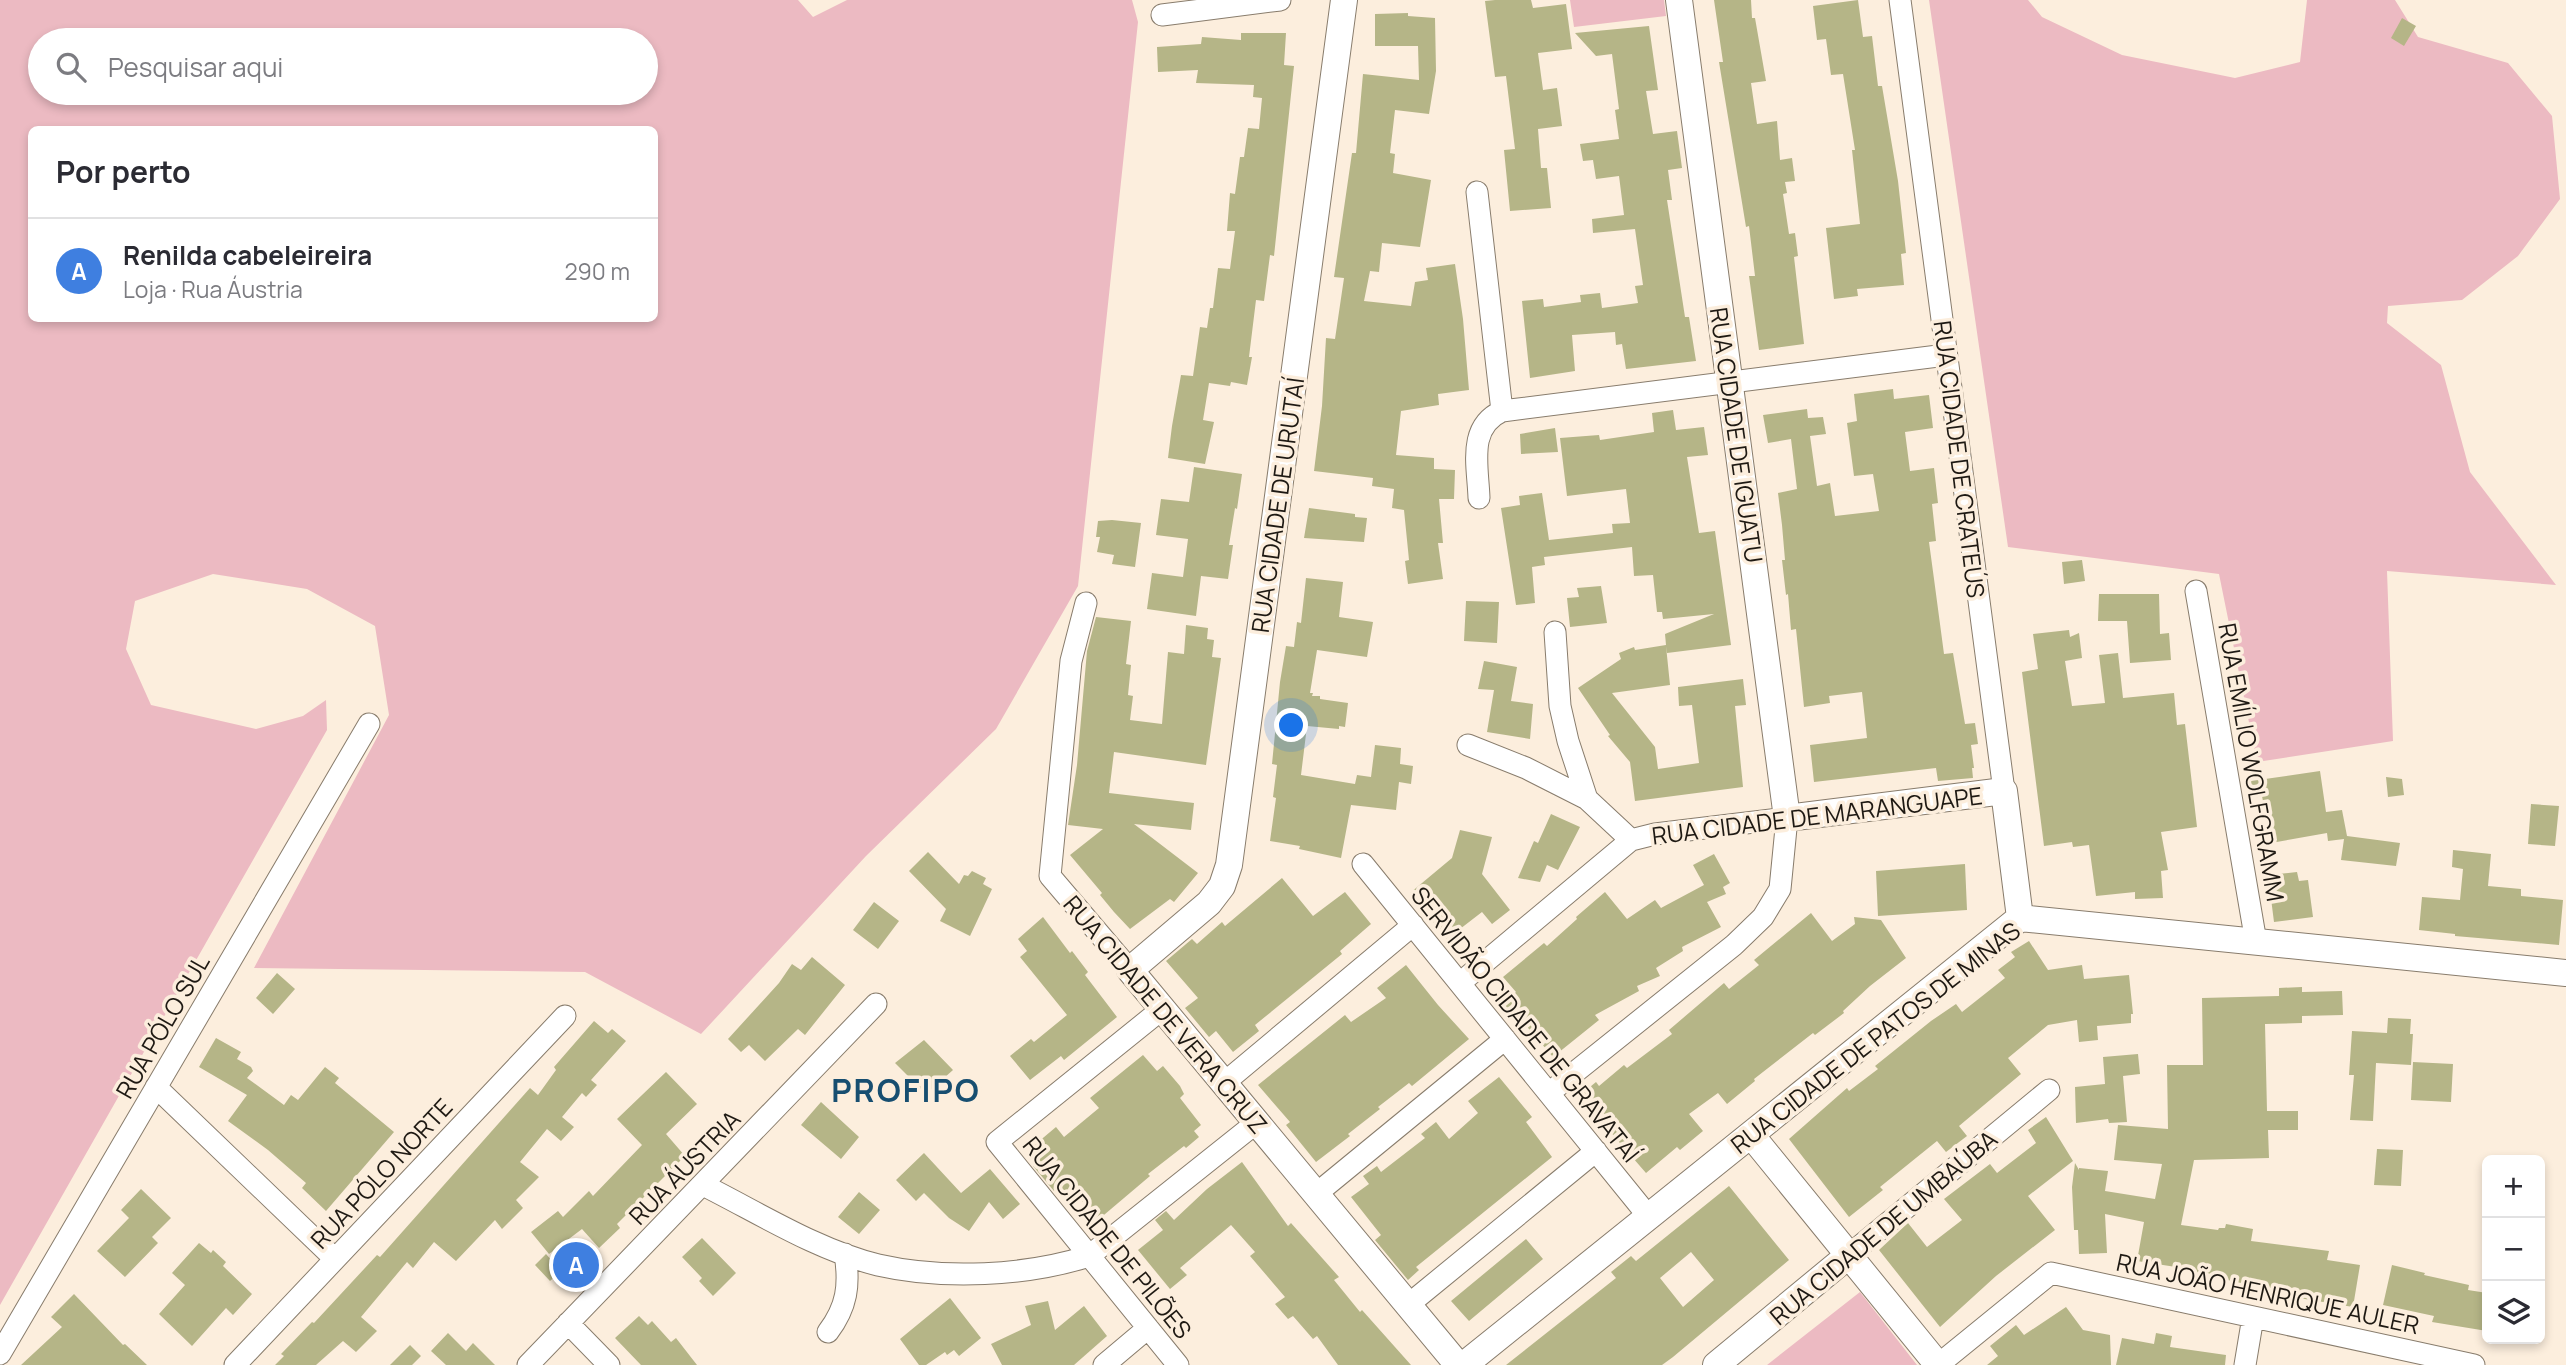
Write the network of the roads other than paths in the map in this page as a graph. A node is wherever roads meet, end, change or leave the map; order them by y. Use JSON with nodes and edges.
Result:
{"nodes":[{"id":1,"x":1280,"y":0,"type":"edge"},
{"id":2,"x":1344,"y":0,"type":"edge"},
{"id":3,"x":1679,"y":0,"type":"edge"},
{"id":4,"x":1900,"y":0,"type":"edge"},
{"id":5,"x":1162,"y":15,"type":"dead end"},
{"id":6,"x":1477,"y":192,"type":"dead end"},
{"id":7,"x":1947,"y":355,"type":"junction"},
{"id":8,"x":1730,"y":382,"type":"junction"},
{"id":9,"x":1502,"y":411,"type":"junction"},
{"id":10,"x":1479,"y":498,"type":"dead end"},
{"id":11,"x":2196,"y":590,"type":"dead end"},
{"id":12,"x":1086,"y":603,"type":"dead end"},
{"id":13,"x":1555,"y":632,"type":"dead end"},
{"id":14,"x":369,"y":724,"type":"dead end"},
{"id":15,"x":1468,"y":745,"type":"dead end"},
{"id":16,"x":2004,"y":791,"type":"junction"},
{"id":17,"x":1587,"y":799,"type":"junction"},
{"id":18,"x":1787,"y":818,"type":"junction"},
{"id":19,"x":1631,"y":840,"type":"junction"},
{"id":20,"x":1363,"y":864,"type":"dead end"},
{"id":21,"x":2020,"y":918,"type":"junction"},
{"id":22,"x":1413,"y":925,"type":"junction"},
{"id":23,"x":2256,"y":942,"type":"junction"},
{"id":24,"x":1130,"y":970,"type":"junction"},
{"id":25,"x":2566,"y":974,"type":"edge"},
{"id":26,"x":1460,"y":983,"type":"junction"},
{"id":27,"x":876,"y":1004,"type":"dead end"},
{"id":28,"x":1162,"y":1009,"type":"junction"},
{"id":29,"x":565,"y":1016,"type":"dead end"},
{"id":30,"x":1505,"y":1039,"type":"junction"},
{"id":31,"x":1224,"y":1083,"type":"junction"},
{"id":32,"x":156,"y":1087,"type":"junction"},
{"id":33,"x":2049,"y":1090,"type":"dead end"},
{"id":34,"x":1549,"y":1093,"type":"junction"},
{"id":35,"x":1256,"y":1123,"type":"junction"},
{"id":36,"x":1751,"y":1135,"type":"junction"},
{"id":37,"x":1596,"y":1152,"type":"junction"},
{"id":38,"x":703,"y":1185,"type":"junction"},
{"id":39,"x":1315,"y":1194,"type":"junction"},
{"id":40,"x":1649,"y":1217,"type":"junction"},
{"id":41,"x":845,"y":1254,"type":"junction"},
{"id":42,"x":1849,"y":1255,"type":"junction"},
{"id":43,"x":1089,"y":1256,"type":"junction"},
{"id":44,"x":335,"y":1259,"type":"junction"},
{"id":45,"x":1408,"y":1305,"type":"junction"},
{"id":46,"x":2253,"y":1317,"type":"junction"},
{"id":47,"x":568,"y":1323,"type":"junction"},
{"id":48,"x":1148,"y":1328,"type":"junction"},
{"id":49,"x":828,"y":1332,"type":"dead end"},
{"id":50,"x":0,"y":1354,"type":"edge"},
{"id":51,"x":2394,"y":1357,"type":"edge"},
{"id":52,"x":235,"y":1365,"type":"edge"},
{"id":53,"x":528,"y":1365,"type":"edge"},
{"id":54,"x":609,"y":1365,"type":"edge"},
{"id":55,"x":1104,"y":1365,"type":"edge"},
{"id":56,"x":1178,"y":1365,"type":"edge"},
{"id":57,"x":1458,"y":1365,"type":"edge"},
{"id":58,"x":1464,"y":1365,"type":"edge"},
{"id":59,"x":1716,"y":1365,"type":"edge"},
{"id":60,"x":1938,"y":1365,"type":"edge"},
{"id":61,"x":2245,"y":1365,"type":"edge"},
{"id":62,"x":2474,"y":1365,"type":"edge"}],
"edges":[{"from":1,"to":5,"type":"street"},
{"from":2,"to":24,"type":"street","name":"RUA CIDADE DE URUTAÍ"},
{"from":3,"to":8,"type":"street","name":"RUA CIDADE DE IGUATU"},
{"from":4,"to":7,"type":"street","name":"RUA CIDADE DE CRATEÚS"},
{"from":6,"to":9,"type":"street"},
{"from":7,"to":8,"type":"street"},
{"from":7,"to":16,"type":"street","name":"RUA CIDADE DE CRATEÚS"},
{"from":8,"to":9,"type":"street"},
{"from":8,"to":18,"type":"street","name":"RUA CIDADE DE IGUATU"},
{"from":9,"to":10,"type":"street"},
{"from":11,"to":23,"type":"street","name":"RUA EMÍLIO WOLFGRAMM"},
{"from":12,"to":24,"type":"street","name":"RUA CIDADE DE VERA CRUZ"},
{"from":13,"to":17,"type":"street"},
{"from":14,"to":32,"type":"street","name":"RUA PÓLO SUL"},
{"from":15,"to":17,"type":"street"},
{"from":16,"to":18,"type":"street","name":"RUA CIDADE DE MARANGUAPE"},
{"from":16,"to":21,"type":"street","name":"RUA CIDADE DE CRATEÚS"},
{"from":17,"to":19,"type":"street"},
{"from":18,"to":19,"type":"street","name":"RUA CIDADE DE MARANGUAPE"},
{"from":18,"to":34,"type":"street","name":"RUA CIDADE DE IGUATU"},
{"from":19,"to":26,"type":"street"},
{"from":20,"to":22,"type":"street","name":"SERVIDÃO CIDADE DE GRAVATAÍ"},
{"from":21,"to":23,"type":"street","name":"RUA CIDADE DE PATOS DE MINAS"},
{"from":21,"to":36,"type":"street","name":"RUA CIDADE DE PATOS DE MINAS"},
{"from":22,"to":26,"type":"street","name":"SERVIDÃO CIDADE DE GRAVATAÍ"},
{"from":22,"to":31,"type":"street"},
{"from":23,"to":25,"type":"street","name":"RUA CIDADE DE PATOS DE MINAS"},
{"from":24,"to":28,"type":"street","name":"RUA CIDADE DE VERA CRUZ"},
{"from":26,"to":30,"type":"street","name":"SERVIDÃO CIDADE DE GRAVATAÍ"},
{"from":27,"to":38,"type":"street","name":"RUA ÁUSTRIA"},
{"from":28,"to":31,"type":"street","name":"RUA CIDADE DE VERA CRUZ"},
{"from":28,"to":43,"type":"street","name":"RUA CIDADE DE PILÕES"},
{"from":29,"to":44,"type":"street","name":"RUA PÓLO NORTE"},
{"from":30,"to":34,"type":"street","name":"SERVIDÃO CIDADE DE GRAVATAÍ"},
{"from":30,"to":39,"type":"street"},
{"from":31,"to":35,"type":"street","name":"RUA CIDADE DE VERA CRUZ"},
{"from":32,"to":44,"type":"street"},
{"from":32,"to":50,"type":"street","name":"RUA PÓLO SUL"},
{"from":33,"to":42,"type":"street","name":"RUA CIDADE DE UMBAÚBA"},
{"from":34,"to":37,"type":"street","name":"SERVIDÃO CIDADE DE GRAVATAÍ"},
{"from":35,"to":39,"type":"street","name":"RUA CIDADE DE VERA CRUZ"},
{"from":35,"to":43,"type":"street"},
{"from":36,"to":40,"type":"street","name":"RUA CIDADE DE PATOS DE MINAS"},
{"from":36,"to":42,"type":"street"},
{"from":37,"to":40,"type":"street","name":"SERVIDÃO CIDADE DE GRAVATAÍ"},
{"from":37,"to":45,"type":"street"},
{"from":38,"to":41,"type":"street"},
{"from":38,"to":47,"type":"street","name":"RUA ÁUSTRIA"},
{"from":39,"to":45,"type":"street","name":"RUA CIDADE DE VERA CRUZ"},
{"from":40,"to":58,"type":"street","name":"RUA CIDADE DE PATOS DE MINAS"},
{"from":41,"to":43,"type":"street"},
{"from":41,"to":49,"type":"street"},
{"from":42,"to":59,"type":"street","name":"RUA CIDADE DE UMBAÚBA"},
{"from":42,"to":60,"type":"street"},
{"from":43,"to":48,"type":"street","name":"RUA CIDADE DE PILÕES"},
{"from":44,"to":52,"type":"street","name":"RUA PÓLO NORTE"},
{"from":45,"to":57,"type":"street","name":"RUA CIDADE DE VERA CRUZ"},
{"from":46,"to":51,"type":"street","name":"RUA JOÃO HENRIQUE AULER"},
{"from":46,"to":60,"type":"street","name":"RUA JOÃO HENRIQUE AULER"},
{"from":46,"to":61,"type":"street"},
{"from":47,"to":53,"type":"street","name":"RUA ÁUSTRIA"},
{"from":47,"to":54,"type":"street"},
{"from":48,"to":55,"type":"street"},
{"from":48,"to":56,"type":"street","name":"RUA CIDADE DE PILÕES"},
{"from":51,"to":62,"type":"street","name":"RUA JOÃO HENRIQUE AULER"}]}
